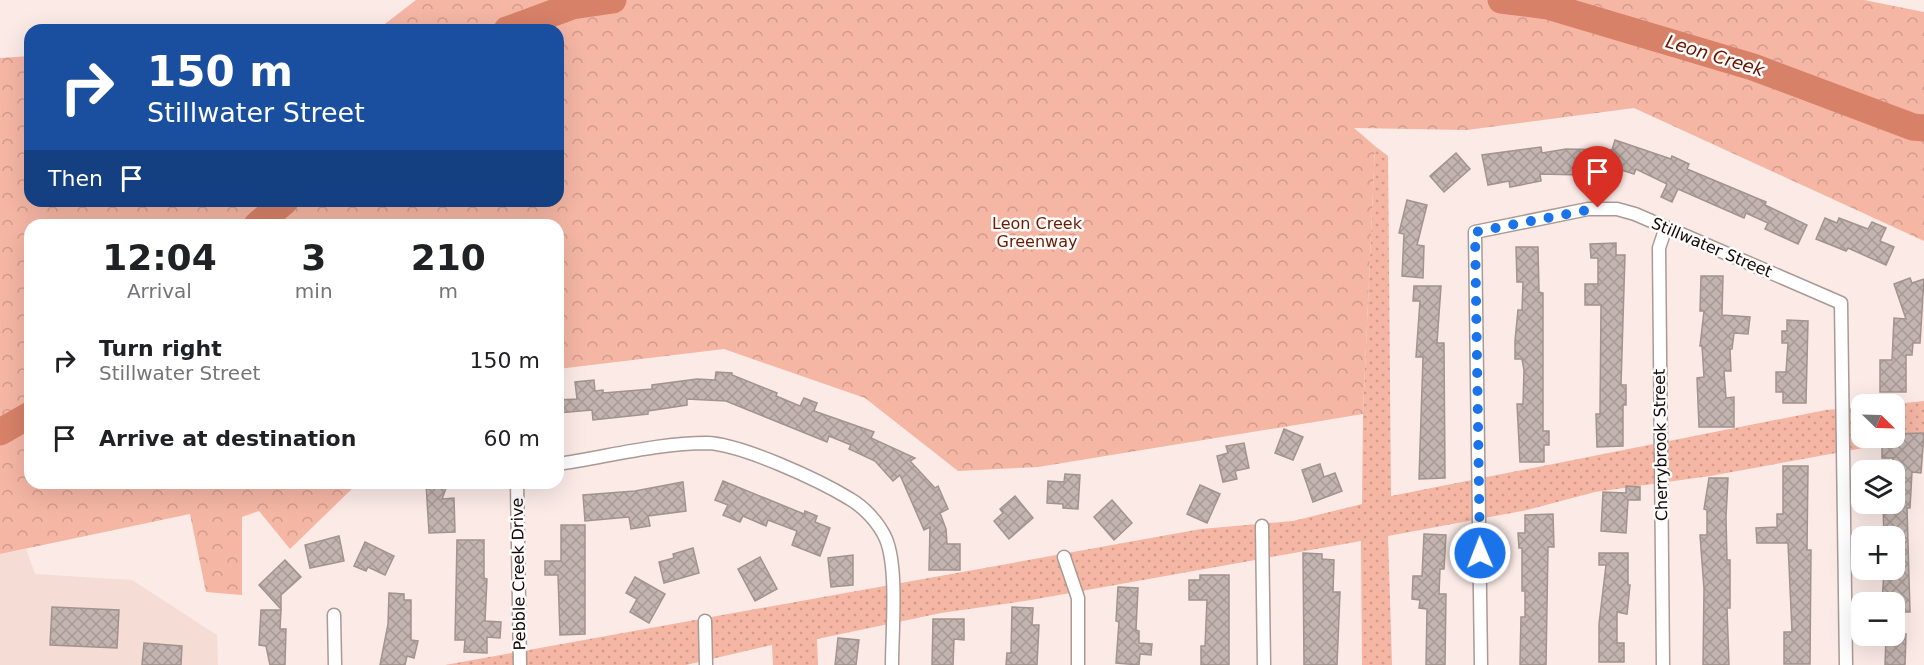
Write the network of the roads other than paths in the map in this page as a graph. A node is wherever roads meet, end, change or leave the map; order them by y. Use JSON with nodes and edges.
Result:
{"nodes":[{"id":1,"x":1666,"y":227,"type":"junction"},
{"id":2,"x":564,"y":463,"type":"edge"},
{"id":3,"x":517,"y":489,"type":"edge"},
{"id":4,"x":1262,"y":526,"type":"dead end"},
{"id":5,"x":1064,"y":557,"type":"dead end"},
{"id":6,"x":334,"y":615,"type":"dead end"},
{"id":7,"x":705,"y":621,"type":"dead end"},
{"id":8,"x":335,"y":665,"type":"edge"},
{"id":9,"x":519,"y":665,"type":"edge"},
{"id":10,"x":706,"y":665,"type":"edge"},
{"id":11,"x":892,"y":665,"type":"edge"},
{"id":12,"x":1078,"y":665,"type":"edge"},
{"id":13,"x":1264,"y":665,"type":"edge"},
{"id":14,"x":1481,"y":665,"type":"edge"},
{"id":15,"x":1664,"y":665,"type":"edge"},
{"id":16,"x":1846,"y":665,"type":"edge"}],
"edges":[{"from":1,"to":14,"type":"street","name":"Stillwater Street"},
{"from":1,"to":15,"type":"street","name":"Cherrybrook Street"},
{"from":1,"to":16,"type":"street","name":"Stillwater Street"},
{"from":2,"to":11,"type":"street"},
{"from":3,"to":9,"type":"street","name":"Pebble Creek Drive"},
{"from":4,"to":13,"type":"street"},
{"from":5,"to":12,"type":"street"},
{"from":6,"to":8,"type":"street"},
{"from":7,"to":10,"type":"street"}]}
